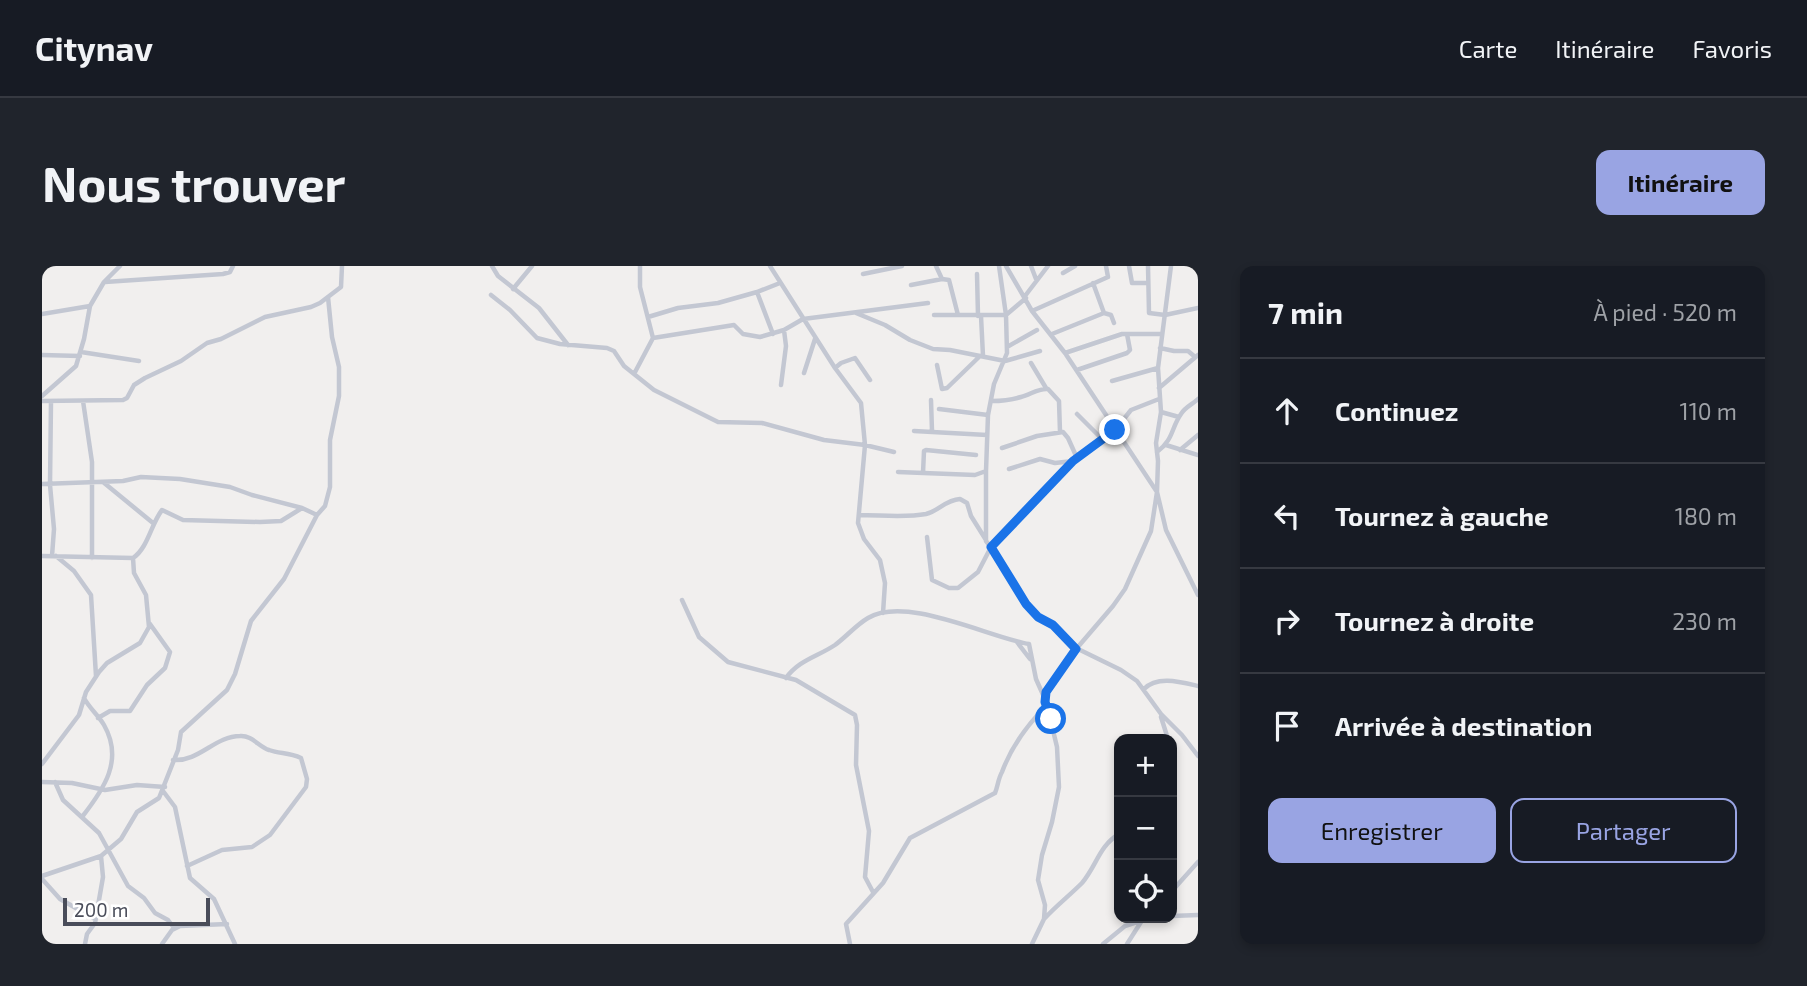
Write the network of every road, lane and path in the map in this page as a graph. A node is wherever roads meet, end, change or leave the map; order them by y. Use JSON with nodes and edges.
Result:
{"nodes":[{"id":1,"x":120,"y":266,"type":"edge"},
{"id":2,"x":233,"y":266,"type":"edge"},
{"id":3,"x":342,"y":266,"type":"edge"},
{"id":4,"x":492,"y":266,"type":"edge"},
{"id":5,"x":531,"y":266,"type":"edge"},
{"id":6,"x":640,"y":266,"type":"edge"},
{"id":7,"x":770,"y":266,"type":"edge"},
{"id":8,"x":902,"y":266,"type":"edge"},
{"id":9,"x":936,"y":266,"type":"edge"},
{"id":10,"x":999,"y":266,"type":"edge"},
{"id":11,"x":1006,"y":266,"type":"edge"},
{"id":12,"x":1031,"y":266,"type":"edge"},
{"id":13,"x":1048,"y":266,"type":"edge"},
{"id":14,"x":1075,"y":266,"type":"edge"},
{"id":15,"x":1106,"y":266,"type":"edge"},
{"id":16,"x":1129,"y":266,"type":"edge"},
{"id":17,"x":1148,"y":266,"type":"edge"},
{"id":18,"x":1171,"y":266,"type":"edge"},
{"id":19,"x":1063,"y":273,"type":"dead end"},
{"id":20,"x":863,"y":274,"type":"dead end"},
{"id":21,"x":977,"y":274,"type":"dead end"},
{"id":22,"x":942,"y":279,"type":"junction"},
{"id":23,"x":1036,"y":280,"type":"junction"},
{"id":24,"x":104,"y":282,"type":"junction"},
{"id":25,"x":1093,"y":283,"type":"junction"},
{"id":26,"x":1148,"y":283,"type":"junction"},
{"id":27,"x":780,"y":284,"type":"junction"},
{"id":28,"x":911,"y":285,"type":"dead end"},
{"id":29,"x":513,"y":289,"type":"junction"},
{"id":30,"x":757,"y":292,"type":"junction"},
{"id":31,"x":491,"y":295,"type":"dead end"},
{"id":32,"x":328,"y":297,"type":"junction"},
{"id":33,"x":1025,"y":297,"type":"junction"},
{"id":34,"x":928,"y":303,"type":"dead end"},
{"id":35,"x":90,"y":306,"type":"junction"},
{"id":36,"x":1198,"y":308,"type":"edge"},
{"id":37,"x":1032,"y":311,"type":"junction"},
{"id":38,"x":856,"y":313,"type":"junction"},
{"id":39,"x":1104,"y":313,"type":"junction"},
{"id":40,"x":42,"y":314,"type":"edge"},
{"id":41,"x":958,"y":315,"type":"junction"},
{"id":42,"x":1006,"y":315,"type":"junction"},
{"id":43,"x":1165,"y":315,"type":"junction"},
{"id":44,"x":934,"y":316,"type":"dead end"},
{"id":45,"x":980,"y":316,"type":"junction"},
{"id":46,"x":648,"y":317,"type":"junction"},
{"id":47,"x":803,"y":319,"type":"junction"},
{"id":48,"x":1114,"y":323,"type":"dead end"},
{"id":49,"x":784,"y":330,"type":"junction"},
{"id":50,"x":1037,"y":330,"type":"dead end"},
{"id":51,"x":773,"y":334,"type":"junction"},
{"id":52,"x":1052,"y":334,"type":"junction"},
{"id":53,"x":1127,"y":334,"type":"junction"},
{"id":54,"x":1161,"y":334,"type":"junction"},
{"id":55,"x":653,"y":338,"type":"junction"},
{"id":56,"x":815,"y":338,"type":"junction"},
{"id":57,"x":569,"y":345,"type":"junction"},
{"id":58,"x":1007,"y":347,"type":"junction"},
{"id":59,"x":1160,"y":348,"type":"junction"},
{"id":60,"x":1040,"y":351,"type":"dead end"},
{"id":61,"x":1065,"y":353,"type":"junction"},
{"id":62,"x":80,"y":354,"type":"junction"},
{"id":63,"x":42,"y":355,"type":"edge"},
{"id":64,"x":982,"y":356,"type":"junction"},
{"id":65,"x":1196,"y":356,"type":"edge"},
{"id":66,"x":139,"y":361,"type":"dead end"},
{"id":67,"x":1005,"y":361,"type":"junction"},
{"id":68,"x":1031,"y":363,"type":"dead end"},
{"id":69,"x":937,"y":365,"type":"dead end"},
{"id":70,"x":835,"y":368,"type":"junction"},
{"id":71,"x":1158,"y":368,"type":"junction"},
{"id":72,"x":1077,"y":370,"type":"junction"},
{"id":73,"x":804,"y":373,"type":"dead end"},
{"id":74,"x":634,"y":374,"type":"junction"},
{"id":75,"x":870,"y":380,"type":"dead end"},
{"id":76,"x":1112,"y":381,"type":"dead end"},
{"id":77,"x":780,"y":386,"type":"dead end"},
{"id":78,"x":1046,"y":388,"type":"junction"},
{"id":79,"x":1158,"y":388,"type":"junction"},
{"id":80,"x":42,"y":396,"type":"edge"},
{"id":81,"x":1159,"y":399,"type":"junction"},
{"id":82,"x":931,"y":400,"type":"dead end"},
{"id":83,"x":42,"y":401,"type":"edge"},
{"id":84,"x":51,"y":401,"type":"junction"},
{"id":85,"x":83,"y":401,"type":"junction"},
{"id":86,"x":992,"y":401,"type":"junction"},
{"id":87,"x":1198,"y":401,"type":"edge"},
{"id":88,"x":939,"y":409,"type":"dead end"},
{"id":89,"x":1161,"y":412,"type":"junction"},
{"id":90,"x":1077,"y":414,"type":"dead end"},
{"id":91,"x":988,"y":415,"type":"junction"},
{"id":92,"x":1179,"y":417,"type":"junction"},
{"id":93,"x":914,"y":430,"type":"dead end"},
{"id":94,"x":1115,"y":430,"type":"junction"},
{"id":95,"x":932,"y":431,"type":"junction"},
{"id":96,"x":1060,"y":432,"type":"junction"},
{"id":97,"x":987,"y":435,"type":"junction"},
{"id":98,"x":1198,"y":435,"type":"edge"},
{"id":99,"x":1101,"y":438,"type":"junction"},
{"id":100,"x":865,"y":445,"type":"junction"},
{"id":101,"x":1166,"y":445,"type":"junction"},
{"id":102,"x":1002,"y":448,"type":"dead end"},
{"id":103,"x":1180,"y":450,"type":"junction"},
{"id":104,"x":894,"y":452,"type":"dead end"},
{"id":105,"x":1157,"y":452,"type":"junction"},
{"id":106,"x":976,"y":454,"type":"dead end"},
{"id":107,"x":1198,"y":455,"type":"edge"},
{"id":108,"x":1075,"y":459,"type":"junction"},
{"id":109,"x":1009,"y":469,"type":"dead end"},
{"id":110,"x":986,"y":471,"type":"junction"},
{"id":111,"x":898,"y":472,"type":"dead end"},
{"id":112,"x":923,"y":472,"type":"junction"},
{"id":113,"x":93,"y":482,"type":"junction"},
{"id":114,"x":102,"y":482,"type":"junction"},
{"id":115,"x":42,"y":484,"type":"edge"},
{"id":116,"x":50,"y":485,"type":"junction"},
{"id":117,"x":1157,"y":492,"type":"junction"},
{"id":118,"x":302,"y":508,"type":"junction"},
{"id":119,"x":317,"y":515,"type":"junction"},
{"id":120,"x":859,"y":515,"type":"junction"},
{"id":121,"x":153,"y":523,"type":"junction"},
{"id":122,"x":927,"y":537,"type":"dead end"},
{"id":123,"x":986,"y":541,"type":"junction"},
{"id":124,"x":991,"y":547,"type":"junction"},
{"id":125,"x":42,"y":555,"type":"edge"},
{"id":126,"x":54,"y":556,"type":"junction"},
{"id":127,"x":92,"y":558,"type":"junction"},
{"id":128,"x":133,"y":558,"type":"junction"},
{"id":129,"x":1198,"y":595,"type":"edge"},
{"id":130,"x":682,"y":600,"type":"dead end"},
{"id":131,"x":884,"y":613,"type":"junction"},
{"id":132,"x":150,"y":624,"type":"junction"},
{"id":133,"x":1017,"y":642,"type":"junction"},
{"id":134,"x":1076,"y":649,"type":"junction"},
{"id":135,"x":1031,"y":660,"type":"junction"},
{"id":136,"x":96,"y":677,"type":"junction"},
{"id":137,"x":786,"y":678,"type":"junction"},
{"id":138,"x":1198,"y":686,"type":"edge"},
{"id":139,"x":1144,"y":690,"type":"junction"},
{"id":140,"x":1045,"y":697,"type":"junction"},
{"id":141,"x":84,"y":698,"type":"junction"},
{"id":142,"x":1047,"y":705,"type":"junction"},
{"id":143,"x":1161,"y":714,"type":"junction"},
{"id":144,"x":98,"y":718,"type":"junction"},
{"id":145,"x":1167,"y":734,"type":"edge"},
{"id":146,"x":1198,"y":755,"type":"edge"},
{"id":147,"x":173,"y":760,"type":"junction"},
{"id":148,"x":42,"y":764,"type":"edge"},
{"id":149,"x":42,"y":781,"type":"edge"},
{"id":150,"x":55,"y":782,"type":"junction"},
{"id":151,"x":102,"y":789,"type":"junction"},
{"id":152,"x":164,"y":789,"type":"junction"},
{"id":153,"x":82,"y":817,"type":"junction"},
{"id":154,"x":1114,"y":838,"type":"edge"},
{"id":155,"x":107,"y":850,"type":"junction"},
{"id":156,"x":101,"y":856,"type":"junction"},
{"id":157,"x":1198,"y":862,"type":"edge"},
{"id":158,"x":187,"y":866,"type":"junction"},
{"id":159,"x":42,"y":878,"type":"edge"},
{"id":160,"x":1177,"y":885,"type":"edge"},
{"id":161,"x":873,"y":892,"type":"junction"},
{"id":162,"x":1198,"y":915,"type":"edge"},
{"id":163,"x":1177,"y":916,"type":"edge"},
{"id":164,"x":95,"y":919,"type":"junction"},
{"id":165,"x":1044,"y":919,"type":"junction"},
{"id":166,"x":1137,"y":923,"type":"edge"},
{"id":167,"x":1140,"y":923,"type":"edge"},
{"id":168,"x":227,"y":924,"type":"junction"},
{"id":169,"x":174,"y":928,"type":"junction"},
{"id":170,"x":85,"y":944,"type":"edge"},
{"id":171,"x":162,"y":944,"type":"edge"},
{"id":172,"x":235,"y":944,"type":"edge"},
{"id":173,"x":850,"y":944,"type":"edge"},
{"id":174,"x":1032,"y":944,"type":"edge"},
{"id":175,"x":1103,"y":944,"type":"edge"},
{"id":176,"x":1127,"y":944,"type":"edge"}],
"edges":[{"from":1,"to":24,"type":"street"},
{"from":2,"to":24,"type":"street"},
{"from":3,"to":32,"type":"street"},
{"from":4,"to":29,"type":"street"},
{"from":5,"to":29,"type":"street"},
{"from":6,"to":46,"type":"street"},
{"from":7,"to":27,"type":"street"},
{"from":8,"to":20,"type":"street"},
{"from":9,"to":22,"type":"street"},
{"from":10,"to":42,"type":"street"},
{"from":11,"to":33,"type":"street"},
{"from":12,"to":23,"type":"street"},
{"from":13,"to":23,"type":"street"},
{"from":14,"to":19,"type":"street"},
{"from":15,"to":25,"type":"street"},
{"from":16,"to":26,"type":"street"},
{"from":17,"to":26,"type":"street"},
{"from":18,"to":43,"type":"street"},
{"from":21,"to":45,"type":"street"},
{"from":22,"to":28,"type":"street"},
{"from":22,"to":41,"type":"street"},
{"from":23,"to":33,"type":"street"},
{"from":24,"to":35,"type":"street"},
{"from":25,"to":37,"type":"street"},
{"from":25,"to":39,"type":"street"},
{"from":26,"to":43,"type":"street"},
{"from":27,"to":30,"type":"street"},
{"from":27,"to":47,"type":"street"},
{"from":29,"to":57,"type":"street"},
{"from":30,"to":46,"type":"street"},
{"from":30,"to":51,"type":"street"},
{"from":31,"to":57,"type":"street"},
{"from":32,"to":85,"type":"street"},
{"from":32,"to":119,"type":"street"},
{"from":33,"to":37,"type":"street"},
{"from":33,"to":42,"type":"street"},
{"from":34,"to":38,"type":"street"},
{"from":35,"to":40,"type":"street"},
{"from":35,"to":62,"type":"street"},
{"from":36,"to":43,"type":"street"},
{"from":37,"to":52,"type":"street"},
{"from":38,"to":47,"type":"street"},
{"from":38,"to":64,"type":"street"},
{"from":39,"to":48,"type":"street"},
{"from":39,"to":52,"type":"street"},
{"from":41,"to":44,"type":"street"},
{"from":41,"to":45,"type":"street"},
{"from":42,"to":45,"type":"street"},
{"from":42,"to":58,"type":"street"},
{"from":43,"to":54,"type":"street"},
{"from":45,"to":64,"type":"street"},
{"from":46,"to":55,"type":"street"},
{"from":47,"to":49,"type":"street"},
{"from":47,"to":56,"type":"street"},
{"from":49,"to":51,"type":"street"},
{"from":49,"to":77,"type":"street"},
{"from":50,"to":58,"type":"street"},
{"from":51,"to":55,"type":"street"},
{"from":52,"to":61,"type":"street"},
{"from":53,"to":54,"type":"street"},
{"from":53,"to":61,"type":"street"},
{"from":53,"to":72,"type":"street"},
{"from":54,"to":59,"type":"street"},
{"from":55,"to":74,"type":"street"},
{"from":56,"to":70,"type":"street"},
{"from":56,"to":73,"type":"street"},
{"from":57,"to":74,"type":"street"},
{"from":58,"to":67,"type":"street"},
{"from":59,"to":65,"type":"street"},
{"from":59,"to":71,"type":"street"},
{"from":60,"to":67,"type":"street"},
{"from":61,"to":72,"type":"street"},
{"from":62,"to":63,"type":"street"},
{"from":62,"to":66,"type":"street"},
{"from":62,"to":80,"type":"street"},
{"from":64,"to":67,"type":"street"},
{"from":64,"to":69,"type":"street"},
{"from":65,"to":79,"type":"street"},
{"from":67,"to":86,"type":"street"},
{"from":68,"to":78,"type":"street"},
{"from":70,"to":75,"type":"street"},
{"from":70,"to":100,"type":"street"},
{"from":71,"to":76,"type":"street"},
{"from":71,"to":79,"type":"street"},
{"from":72,"to":94,"type":"street"},
{"from":74,"to":100,"type":"street"},
{"from":78,"to":86,"type":"street"},
{"from":78,"to":96,"type":"street"},
{"from":79,"to":81,"type":"street"},
{"from":81,"to":89,"type":"street"},
{"from":81,"to":94,"type":"street"},
{"from":82,"to":95,"type":"street"},
{"from":83,"to":84,"type":"street"},
{"from":84,"to":85,"type":"street"},
{"from":84,"to":116,"type":"street"},
{"from":85,"to":113,"type":"street"},
{"from":86,"to":91,"type":"street"},
{"from":87,"to":92,"type":"street"},
{"from":88,"to":91,"type":"street"},
{"from":89,"to":92,"type":"street"},
{"from":89,"to":105,"type":"street"},
{"from":90,"to":99,"type":"street"},
{"from":91,"to":97,"type":"street"},
{"from":92,"to":101,"type":"street"},
{"from":93,"to":95,"type":"street"},
{"from":94,"to":99,"type":"street"},
{"from":94,"to":117,"type":"street"},
{"from":95,"to":97,"type":"street"},
{"from":96,"to":102,"type":"street"},
{"from":96,"to":108,"type":"street"},
{"from":97,"to":110,"type":"street"},
{"from":98,"to":103,"type":"street"},
{"from":99,"to":108,"type":"street"},
{"from":100,"to":104,"type":"street"},
{"from":100,"to":120,"type":"street"},
{"from":101,"to":103,"type":"street"},
{"from":101,"to":105,"type":"street"},
{"from":103,"to":107,"type":"street"},
{"from":105,"to":117,"type":"street"},
{"from":106,"to":112,"type":"street"},
{"from":108,"to":109,"type":"street"},
{"from":108,"to":124,"type":"street"},
{"from":110,"to":112,"type":"street"},
{"from":110,"to":123,"type":"street"},
{"from":111,"to":112,"type":"street"},
{"from":113,"to":114,"type":"street"},
{"from":113,"to":116,"type":"street"},
{"from":113,"to":127,"type":"street"},
{"from":114,"to":118,"type":"street"},
{"from":114,"to":121,"type":"street"},
{"from":115,"to":116,"type":"street"},
{"from":116,"to":126,"type":"street"},
{"from":117,"to":129,"type":"street"},
{"from":117,"to":134,"type":"street"},
{"from":118,"to":119,"type":"street"},
{"from":118,"to":121,"type":"street"},
{"from":119,"to":147,"type":"street"},
{"from":120,"to":123,"type":"street"},
{"from":120,"to":131,"type":"street"},
{"from":121,"to":128,"type":"street"},
{"from":122,"to":124,"type":"street"},
{"from":123,"to":124,"type":"street"},
{"from":124,"to":134,"type":"street"},
{"from":125,"to":126,"type":"street"},
{"from":126,"to":127,"type":"street"},
{"from":126,"to":136,"type":"street"},
{"from":127,"to":128,"type":"street"},
{"from":128,"to":132,"type":"street"},
{"from":130,"to":137,"type":"street"},
{"from":131,"to":133,"type":"street"},
{"from":131,"to":137,"type":"street"},
{"from":132,"to":136,"type":"street"},
{"from":132,"to":144,"type":"street"},
{"from":133,"to":135,"type":"street"},
{"from":133,"to":135,"type":"street"},
{"from":134,"to":139,"type":"street"},
{"from":134,"to":140,"type":"street"},
{"from":135,"to":140,"type":"street"},
{"from":136,"to":141,"type":"street"},
{"from":137,"to":161,"type":"street"},
{"from":138,"to":139,"type":"street"},
{"from":139,"to":143,"type":"street"},
{"from":140,"to":142,"type":"street"},
{"from":141,"to":144,"type":"street"},
{"from":141,"to":148,"type":"street"},
{"from":142,"to":161,"type":"street"},
{"from":142,"to":165,"type":"street"},
{"from":143,"to":145,"type":"street"},
{"from":143,"to":146,"type":"street"},
{"from":144,"to":151,"type":"street"},
{"from":147,"to":152,"type":"street"},
{"from":147,"to":158,"type":"street"},
{"from":149,"to":150,"type":"street"},
{"from":150,"to":151,"type":"street"},
{"from":150,"to":153,"type":"street"},
{"from":151,"to":152,"type":"street"},
{"from":151,"to":153,"type":"street"},
{"from":152,"to":155,"type":"street"},
{"from":152,"to":158,"type":"street"},
{"from":153,"to":155,"type":"street"},
{"from":154,"to":165,"type":"street"},
{"from":155,"to":156,"type":"street"},
{"from":155,"to":169,"type":"street"},
{"from":156,"to":159,"type":"street"},
{"from":156,"to":164,"type":"street"},
{"from":157,"to":160,"type":"street"},
{"from":158,"to":168,"type":"street"},
{"from":159,"to":164,"type":"street"},
{"from":161,"to":173,"type":"street"},
{"from":162,"to":163,"type":"street"},
{"from":164,"to":170,"type":"street"},
{"from":165,"to":174,"type":"street"},
{"from":166,"to":175,"type":"street"},
{"from":167,"to":176,"type":"street"},
{"from":168,"to":169,"type":"street"},
{"from":168,"to":172,"type":"street"},
{"from":169,"to":171,"type":"street"}]}
